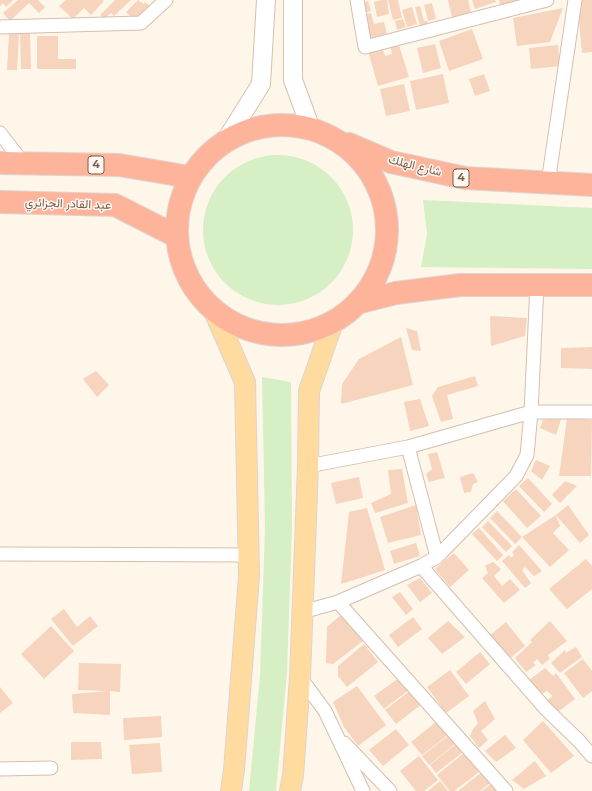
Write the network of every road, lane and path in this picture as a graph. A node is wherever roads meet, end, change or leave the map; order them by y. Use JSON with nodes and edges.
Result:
{"nodes":[{"id":1,"x":166,"y":0,"type":"edge"},
{"id":2,"x":266,"y":0,"type":"edge"},
{"id":3,"x":293,"y":0,"type":"edge"},
{"id":4,"x":357,"y":0,"type":"edge"},
{"id":5,"x":547,"y":0,"type":"edge"},
{"id":6,"x":575,"y":0,"type":"edge"},
{"id":7,"x":0,"y":27,"type":"edge"},
{"id":8,"x":311,"y":128,"type":"junction"},
{"id":9,"x":0,"y":133,"type":"edge"},
{"id":10,"x":226,"y":140,"type":"junction"},
{"id":11,"x":337,"y":140,"type":"junction"},
{"id":12,"x":0,"y":163,"type":"edge"},
{"id":13,"x":22,"y":163,"type":"junction"},
{"id":14,"x":190,"y":177,"type":"junction"},
{"id":15,"x":548,"y":182,"type":"junction"},
{"id":16,"x":592,"y":185,"type":"edge"},
{"id":17,"x":0,"y":202,"type":"edge"},
{"id":18,"x":176,"y":236,"type":"junction"},
{"id":19,"x":538,"y":285,"type":"junction"},
{"id":20,"x":592,"y":285,"type":"edge"},
{"id":21,"x":357,"y":303,"type":"junction"},
{"id":22,"x":214,"y":311,"type":"junction"},
{"id":23,"x":333,"y":322,"type":"junction"},
{"id":24,"x":531,"y":412,"type":"junction"},
{"id":25,"x":592,"y":412,"type":"edge"},
{"id":26,"x":408,"y":446,"type":"junction"},
{"id":27,"x":308,"y":466,"type":"junction"},
{"id":28,"x":0,"y":554,"type":"edge"},
{"id":29,"x":248,"y":555,"type":"junction"},
{"id":30,"x":437,"y":557,"type":"junction"},
{"id":31,"x":421,"y":566,"type":"junction"},
{"id":32,"x":338,"y":602,"type":"junction"},
{"id":33,"x":302,"y":612,"type":"junction"},
{"id":34,"x":300,"y":677,"type":"junction"},
{"id":35,"x":336,"y":734,"type":"junction"},
{"id":36,"x":592,"y":756,"type":"edge"},
{"id":37,"x":51,"y":768,"type":"dead end"},
{"id":38,"x":0,"y":769,"type":"edge"},
{"id":39,"x":231,"y":791,"type":"edge"},
{"id":40,"x":290,"y":791,"type":"edge"},
{"id":41,"x":363,"y":791,"type":"edge"},
{"id":42,"x":390,"y":791,"type":"edge"},
{"id":43,"x":506,"y":791,"type":"edge"}],
"edges":[{"from":1,"to":7,"type":"street"},
{"from":2,"to":10,"type":"main road"},
{"from":3,"to":8,"type":"main road"},
{"from":4,"to":5,"type":"street"},
{"from":6,"to":15,"type":"street"},
{"from":8,"to":10,"type":"highway"},
{"from":8,"to":11,"type":"highway"},
{"from":9,"to":13,"type":"street"},
{"from":10,"to":14,"type":"highway"},
{"from":11,"to":15,"type":"highway","name":"شارع الهلك","number":"4"},
{"from":11,"to":21,"type":"highway"},
{"from":12,"to":13,"type":"highway","number":"4"},
{"from":13,"to":14,"type":"highway","number":"4"},
{"from":14,"to":18,"type":"highway"},
{"from":15,"to":16,"type":"highway","name":"شارع الهلك","number":"4"},
{"from":17,"to":18,"type":"highway","name":"عبد القادر الجزائري"},
{"from":18,"to":22,"type":"highway"},
{"from":19,"to":20,"type":"highway"},
{"from":19,"to":21,"type":"highway"},
{"from":19,"to":24,"type":"street"},
{"from":21,"to":23,"type":"highway"},
{"from":22,"to":23,"type":"highway"},
{"from":22,"to":29,"type":"main road"},
{"from":23,"to":27,"type":"main road"},
{"from":24,"to":25,"type":"street"},
{"from":24,"to":26,"type":"street"},
{"from":24,"to":30,"type":"street"},
{"from":26,"to":27,"type":"street"},
{"from":26,"to":30,"type":"street"},
{"from":27,"to":33,"type":"main road"},
{"from":28,"to":29,"type":"street"},
{"from":29,"to":39,"type":"main road"},
{"from":30,"to":31,"type":"street"},
{"from":31,"to":32,"type":"street"},
{"from":31,"to":36,"type":"street"},
{"from":32,"to":33,"type":"street"},
{"from":32,"to":43,"type":"street"},
{"from":33,"to":34,"type":"main road"},
{"from":34,"to":35,"type":"street"},
{"from":34,"to":40,"type":"main road"},
{"from":35,"to":41,"type":"street"},
{"from":35,"to":42,"type":"street"},
{"from":37,"to":38,"type":"street"}]}
